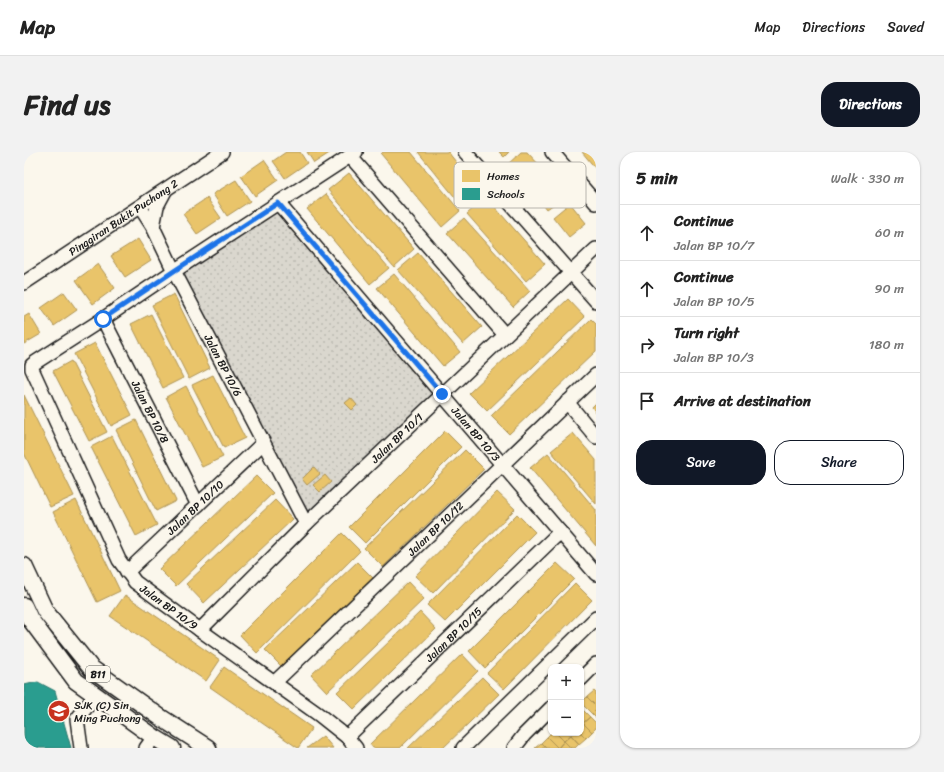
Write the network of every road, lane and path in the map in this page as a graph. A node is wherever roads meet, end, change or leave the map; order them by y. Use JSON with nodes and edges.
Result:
{"nodes":[{"id":1,"x":222,"y":152,"type":"edge"},
{"id":2,"x":465,"y":152,"type":"edge"},
{"id":3,"x":552,"y":152,"type":"edge"},
{"id":4,"x":353,"y":154,"type":"edge"},
{"id":5,"x":474,"y":162,"type":"edge"},
{"id":6,"x":561,"y":162,"type":"edge"},
{"id":7,"x":166,"y":189,"type":"junction"},
{"id":8,"x":586,"y":191,"type":"edge"},
{"id":9,"x":278,"y":203,"type":"junction"},
{"id":10,"x":596,"y":203,"type":"edge"},
{"id":11,"x":140,"y":207,"type":"junction"},
{"id":12,"x":515,"y":208,"type":"edge"},
{"id":13,"x":153,"y":227,"type":"junction"},
{"id":14,"x":596,"y":249,"type":"edge"},
{"id":15,"x":174,"y":271,"type":"junction"},
{"id":16,"x":572,"y":273,"type":"junction"},
{"id":17,"x":24,"y":283,"type":"edge"},
{"id":18,"x":596,"y":301,"type":"edge"},
{"id":19,"x":103,"y":319,"type":"junction"},
{"id":20,"x":505,"y":335,"type":"junction"},
{"id":21,"x":596,"y":375,"type":"edge"},
{"id":22,"x":442,"y":394,"type":"junction"},
{"id":23,"x":567,"y":402,"type":"junction"},
{"id":24,"x":596,"y":437,"type":"edge"},
{"id":25,"x":263,"y":443,"type":"junction"},
{"id":26,"x":501,"y":464,"type":"junction"},
{"id":27,"x":198,"y":505,"type":"junction"},
{"id":28,"x":306,"y":524,"type":"junction"},
{"id":29,"x":560,"y":532,"type":"junction"},
{"id":30,"x":24,"y":566,"type":"edge"},
{"id":31,"x":127,"y":572,"type":"junction"},
{"id":32,"x":596,"y":574,"type":"edge"},
{"id":33,"x":24,"y":606,"type":"edge"},
{"id":34,"x":596,"y":618,"type":"edge"},
{"id":35,"x":200,"y":630,"type":"junction"},
{"id":36,"x":596,"y":664,"type":"edge"},
{"id":37,"x":584,"y":676,"type":"edge"},
{"id":38,"x":275,"y":682,"type":"junction"},
{"id":39,"x":96,"y":695,"type":"junction"},
{"id":40,"x":548,"y":711,"type":"edge"},
{"id":41,"x":348,"y":737,"type":"junction"},
{"id":42,"x":150,"y":743,"type":"edge"},
{"id":43,"x":82,"y":748,"type":"edge"},
{"id":44,"x":172,"y":748,"type":"edge"},
{"id":45,"x":208,"y":748,"type":"edge"},
{"id":46,"x":356,"y":748,"type":"edge"},
{"id":47,"x":463,"y":748,"type":"edge"},
{"id":48,"x":514,"y":748,"type":"edge"}],
"edges":[{"from":1,"to":7,"type":"street","name":"Pinggiran Bukit Puchong 2"},
{"from":2,"to":5,"type":"street"},
{"from":3,"to":6,"type":"street"},
{"from":4,"to":9,"type":"street"},
{"from":4,"to":20,"type":"street"},
{"from":7,"to":11,"type":"street","name":"Pinggiran Bukit Puchong 2"},
{"from":7,"to":13,"type":"street"},
{"from":8,"to":10,"type":"street"},
{"from":9,"to":15,"type":"street"},
{"from":9,"to":22,"type":"street","name":"Jalan BP 10/3"},
{"from":11,"to":13,"type":"street","name":"Jalan BP 10/6"},
{"from":11,"to":17,"type":"street","name":"Pinggiran Bukit Puchong 2"},
{"from":12,"to":16,"type":"street"},
{"from":13,"to":15,"type":"street","name":"Jalan BP 10/6"},
{"from":14,"to":16,"type":"street","name":"Jalan BP 10/1"},
{"from":15,"to":19,"type":"street"},
{"from":15,"to":25,"type":"street","name":"Jalan BP 10/6"},
{"from":16,"to":18,"type":"street"},
{"from":16,"to":20,"type":"street","name":"Jalan BP 10/1"},
{"from":19,"to":27,"type":"street","name":"Jalan BP 10/8"},
{"from":19,"to":31,"type":"street","name":"Jalan BP 10/9"},
{"from":20,"to":22,"type":"street","name":"Jalan BP 10/1"},
{"from":21,"to":23,"type":"street","name":"Jalan BP 10/12"},
{"from":22,"to":26,"type":"street","name":"Jalan BP 10/3"},
{"from":22,"to":28,"type":"street","name":"Jalan BP 10/1"},
{"from":23,"to":24,"type":"street"},
{"from":23,"to":26,"type":"street","name":"Jalan BP 10/12"},
{"from":25,"to":27,"type":"street","name":"Jalan BP 10/10"},
{"from":25,"to":28,"type":"street","name":"Jalan BP 10/6"},
{"from":26,"to":29,"type":"street","name":"Jalan BP 10/3"},
{"from":26,"to":38,"type":"street","name":"Jalan BP 10/12"},
{"from":27,"to":31,"type":"street","name":"Jalan BP 10/10"},
{"from":28,"to":35,"type":"street","name":"Jalan BP 10/1"},
{"from":29,"to":32,"type":"street","name":"Jalan BP 10/3"},
{"from":29,"to":41,"type":"street","name":"Jalan BP 10/15"},
{"from":30,"to":45,"type":"main road","number":"B11"},
{"from":31,"to":35,"type":"street","name":"Jalan BP 10/9"},
{"from":33,"to":39,"type":"main road","number":"B11"},
{"from":34,"to":47,"type":"street"},
{"from":35,"to":38,"type":"street","name":"Jalan BP 10/9"},
{"from":36,"to":37,"type":"street"},
{"from":38,"to":41,"type":"street","name":"Jalan BP 10/9"},
{"from":39,"to":42,"type":"main road","number":"B11"},
{"from":39,"to":43,"type":"street"},
{"from":40,"to":48,"type":"street"},
{"from":41,"to":46,"type":"street","name":"Jalan BP 10/9"},
{"from":42,"to":44,"type":"main road","number":"B11"}]}
